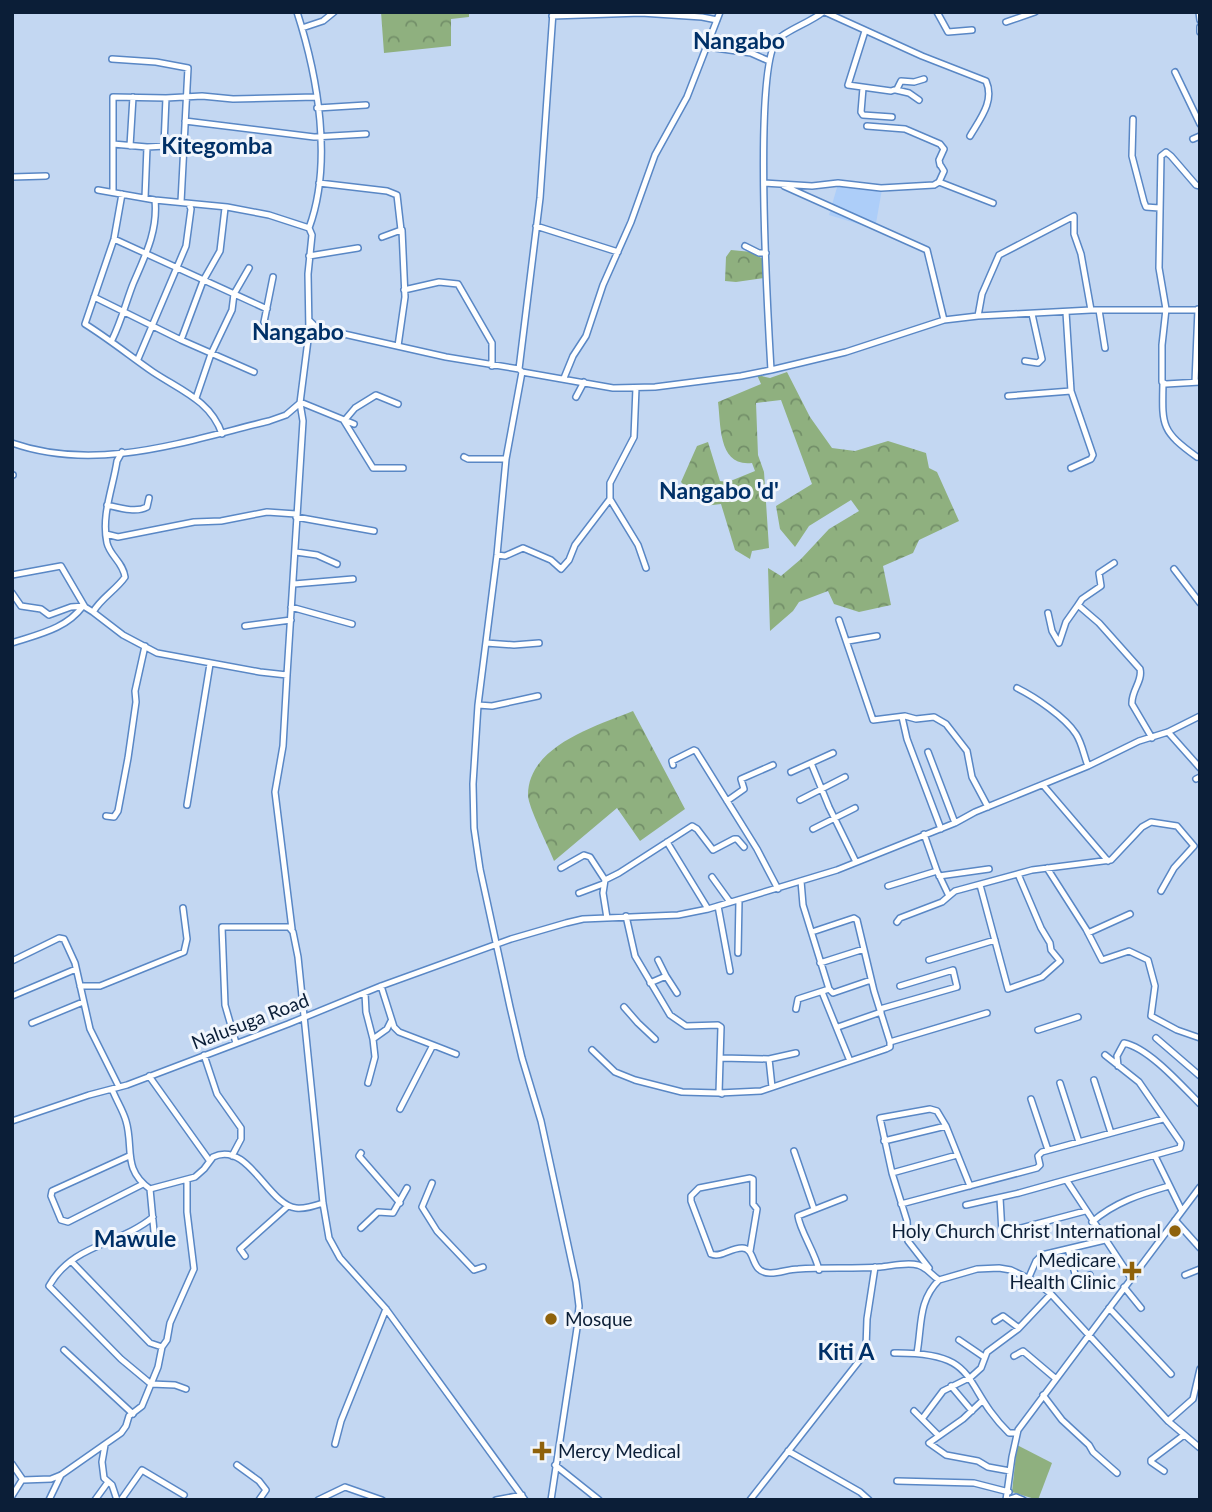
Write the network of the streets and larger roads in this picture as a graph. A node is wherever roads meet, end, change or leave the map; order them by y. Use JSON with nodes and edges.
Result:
{"nodes":[{"id":1,"x":297,"y":12,"type":"edge"},
{"id":2,"x":334,"y":12,"type":"edge"},
{"id":3,"x":720,"y":12,"type":"edge"},
{"id":4,"x":824,"y":12,"type":"edge"},
{"id":5,"x":937,"y":12,"type":"edge"},
{"id":6,"x":1035,"y":12,"type":"edge"},
{"id":7,"x":1199,"y":12,"type":"edge"},
{"id":8,"x":621,"y":13,"type":"edge"},
{"id":9,"x":553,"y":14,"type":"edge"},
{"id":10,"x":718,"y":20,"type":"junction"},
{"id":11,"x":1200,"y":20,"type":"edge"},
{"id":12,"x":1006,"y":22,"type":"dead end"},
{"id":13,"x":302,"y":28,"type":"junction"},
{"id":14,"x":972,"y":30,"type":"dead end"},
{"id":15,"x":865,"y":31,"type":"junction"},
{"id":16,"x":708,"y":47,"type":"junction"},
{"id":17,"x":112,"y":60,"type":"dead end"},
{"id":18,"x":769,"y":61,"type":"junction"},
{"id":19,"x":1175,"y":72,"type":"dead end"},
{"id":20,"x":924,"y":79,"type":"dead end"},
{"id":21,"x":863,"y":88,"type":"junction"},
{"id":22,"x":896,"y":90,"type":"junction"},
{"id":23,"x":133,"y":97,"type":"junction"},
{"id":24,"x":187,"y":97,"type":"junction"},
{"id":25,"x":316,"y":97,"type":"junction"},
{"id":26,"x":166,"y":99,"type":"junction"},
{"id":27,"x":919,"y":100,"type":"dead end"},
{"id":28,"x":366,"y":105,"type":"dead end"},
{"id":29,"x":317,"y":108,"type":"junction"},
{"id":30,"x":892,"y":117,"type":"dead end"},
{"id":31,"x":1133,"y":119,"type":"dead end"},
{"id":32,"x":185,"y":121,"type":"junction"},
{"id":33,"x":1200,"y":124,"type":"edge"},
{"id":34,"x":867,"y":126,"type":"dead end"},
{"id":35,"x":366,"y":134,"type":"dead end"},
{"id":36,"x":321,"y":136,"type":"junction"},
{"id":37,"x":970,"y":136,"type":"dead end"},
{"id":38,"x":1200,"y":136,"type":"edge"},
{"id":39,"x":1193,"y":139,"type":"dead end"},
{"id":40,"x":113,"y":144,"type":"junction"},
{"id":41,"x":164,"y":145,"type":"junction"},
{"id":42,"x":184,"y":145,"type":"junction"},
{"id":43,"x":130,"y":146,"type":"junction"},
{"id":44,"x":147,"y":147,"type":"junction"},
{"id":45,"x":46,"y":176,"type":"dead end"},
{"id":46,"x":12,"y":177,"type":"edge"},
{"id":47,"x":939,"y":182,"type":"junction"},
{"id":48,"x":319,"y":183,"type":"junction"},
{"id":49,"x":764,"y":183,"type":"junction"},
{"id":50,"x":782,"y":185,"type":"junction"},
{"id":51,"x":1200,"y":186,"type":"edge"},
{"id":52,"x":98,"y":190,"type":"dead end"},
{"id":53,"x":113,"y":192,"type":"junction"},
{"id":54,"x":122,"y":194,"type":"junction"},
{"id":55,"x":145,"y":198,"type":"junction"},
{"id":56,"x":155,"y":200,"type":"junction"},
{"id":57,"x":181,"y":202,"type":"junction"},
{"id":58,"x":993,"y":203,"type":"dead end"},
{"id":59,"x":188,"y":204,"type":"junction"},
{"id":60,"x":225,"y":208,"type":"junction"},
{"id":61,"x":1159,"y":208,"type":"junction"},
{"id":62,"x":536,"y":226,"type":"junction"},
{"id":63,"x":309,"y":228,"type":"junction"},
{"id":64,"x":403,"y":229,"type":"junction"},
{"id":65,"x":382,"y":237,"type":"dead end"},
{"id":66,"x":114,"y":239,"type":"junction"},
{"id":67,"x":745,"y":246,"type":"dead end"},
{"id":68,"x":358,"y":248,"type":"dead end"},
{"id":69,"x":618,"y":252,"type":"junction"},
{"id":70,"x":148,"y":253,"type":"junction"},
{"id":71,"x":766,"y":253,"type":"junction"},
{"id":72,"x":309,"y":256,"type":"junction"},
{"id":73,"x":178,"y":268,"type":"junction"},
{"id":74,"x":249,"y":268,"type":"dead end"},
{"id":75,"x":274,"y":276,"type":"dead end"},
{"id":76,"x":204,"y":281,"type":"junction"},
{"id":77,"x":404,"y":290,"type":"junction"},
{"id":78,"x":234,"y":294,"type":"junction"},
{"id":79,"x":94,"y":297,"type":"junction"},
{"id":80,"x":267,"y":309,"type":"junction"},
{"id":81,"x":1166,"y":309,"type":"junction"},
{"id":82,"x":1199,"y":309,"type":"edge"},
{"id":83,"x":1091,"y":310,"type":"junction"},
{"id":84,"x":1099,"y":310,"type":"junction"},
{"id":85,"x":123,"y":312,"type":"junction"},
{"id":86,"x":1066,"y":312,"type":"junction"},
{"id":87,"x":1032,"y":314,"type":"junction"},
{"id":88,"x":978,"y":316,"type":"junction"},
{"id":89,"x":308,"y":319,"type":"junction"},
{"id":90,"x":944,"y":320,"type":"junction"},
{"id":91,"x":264,"y":322,"type":"dead end"},
{"id":92,"x":152,"y":325,"type":"junction"},
{"id":93,"x":317,"y":328,"type":"junction"},
{"id":94,"x":309,"y":332,"type":"junction"},
{"id":95,"x":112,"y":340,"type":"junction"},
{"id":96,"x":181,"y":340,"type":"junction"},
{"id":97,"x":398,"y":346,"type":"junction"},
{"id":98,"x":1105,"y":348,"type":"dead end"},
{"id":99,"x":211,"y":354,"type":"junction"},
{"id":100,"x":138,"y":359,"type":"junction"},
{"id":101,"x":1025,"y":360,"type":"dead end"},
{"id":102,"x":492,"y":366,"type":"junction"},
{"id":103,"x":521,"y":370,"type":"junction"},
{"id":104,"x":771,"y":370,"type":"junction"},
{"id":105,"x":254,"y":372,"type":"dead end"},
{"id":106,"x":564,"y":378,"type":"junction"},
{"id":107,"x":584,"y":382,"type":"junction"},
{"id":108,"x":1198,"y":382,"type":"edge"},
{"id":109,"x":1163,"y":383,"type":"junction"},
{"id":110,"x":636,"y":388,"type":"junction"},
{"id":111,"x":1070,"y":391,"type":"junction"},
{"id":112,"x":1009,"y":396,"type":"dead end"},
{"id":113,"x":576,"y":397,"type":"dead end"},
{"id":114,"x":196,"y":398,"type":"junction"},
{"id":115,"x":300,"y":403,"type":"junction"},
{"id":116,"x":398,"y":404,"type":"dead end"},
{"id":117,"x":344,"y":421,"type":"junction"},
{"id":118,"x":354,"y":424,"type":"dead end"},
{"id":119,"x":222,"y":434,"type":"junction"},
{"id":120,"x":12,"y":443,"type":"edge"},
{"id":121,"x":122,"y":452,"type":"junction"},
{"id":122,"x":464,"y":457,"type":"dead end"},
{"id":123,"x":1197,"y":457,"type":"dead end"},
{"id":124,"x":506,"y":459,"type":"junction"},
{"id":125,"x":403,"y":468,"type":"dead end"},
{"id":126,"x":1071,"y":468,"type":"dead end"},
{"id":127,"x":149,"y":498,"type":"dead end"},
{"id":128,"x":610,"y":499,"type":"junction"},
{"id":129,"x":107,"y":505,"type":"junction"},
{"id":130,"x":296,"y":516,"type":"junction"},
{"id":131,"x":374,"y":531,"type":"dead end"},
{"id":132,"x":106,"y":534,"type":"junction"},
{"id":133,"x":296,"y":552,"type":"junction"},
{"id":134,"x":497,"y":555,"type":"junction"},
{"id":135,"x":1114,"y":563,"type":"dead end"},
{"id":136,"x":337,"y":564,"type":"dead end"},
{"id":137,"x":646,"y":568,"type":"dead end"},
{"id":138,"x":1174,"y":569,"type":"dead end"},
{"id":139,"x":12,"y":575,"type":"edge"},
{"id":140,"x":353,"y":579,"type":"dead end"},
{"id":141,"x":294,"y":584,"type":"junction"},
{"id":142,"x":12,"y":593,"type":"edge"},
{"id":143,"x":1200,"y":603,"type":"edge"},
{"id":144,"x":1078,"y":605,"type":"junction"},
{"id":145,"x":85,"y":607,"type":"junction"},
{"id":146,"x":291,"y":607,"type":"junction"},
{"id":147,"x":93,"y":612,"type":"junction"},
{"id":148,"x":1048,"y":613,"type":"dead end"},
{"id":149,"x":839,"y":620,"type":"dead end"},
{"id":150,"x":291,"y":621,"type":"junction"},
{"id":151,"x":352,"y":624,"type":"dead end"},
{"id":152,"x":245,"y":626,"type":"dead end"},
{"id":153,"x":877,"y":636,"type":"dead end"},
{"id":154,"x":848,"y":641,"type":"junction"},
{"id":155,"x":12,"y":643,"type":"edge"},
{"id":156,"x":486,"y":643,"type":"junction"},
{"id":157,"x":539,"y":643,"type":"dead end"},
{"id":158,"x":145,"y":646,"type":"junction"},
{"id":159,"x":210,"y":664,"type":"junction"},
{"id":160,"x":287,"y":675,"type":"junction"},
{"id":161,"x":1017,"y":688,"type":"dead end"},
{"id":162,"x":538,"y":696,"type":"dead end"},
{"id":163,"x":478,"y":705,"type":"junction"},
{"id":164,"x":902,"y":717,"type":"junction"},
{"id":165,"x":1199,"y":718,"type":"edge"},
{"id":166,"x":1168,"y":732,"type":"junction"},
{"id":167,"x":1152,"y":738,"type":"junction"},
{"id":168,"x":928,"y":752,"type":"dead end"},
{"id":169,"x":833,"y":753,"type":"dead end"},
{"id":170,"x":672,"y":761,"type":"dead end"},
{"id":171,"x":811,"y":763,"type":"junction"},
{"id":172,"x":773,"y":765,"type":"dead end"},
{"id":173,"x":1088,"y":766,"type":"junction"},
{"id":174,"x":1200,"y":768,"type":"edge"},
{"id":175,"x":791,"y":772,"type":"dead end"},
{"id":176,"x":845,"y":777,"type":"dead end"},
{"id":177,"x":1043,"y":785,"type":"junction"},
{"id":178,"x":822,"y":789,"type":"junction"},
{"id":179,"x":800,"y":800,"type":"dead end"},
{"id":180,"x":727,"y":802,"type":"junction"},
{"id":181,"x":187,"y":805,"type":"dead end"},
{"id":182,"x":988,"y":807,"type":"junction"},
{"id":183,"x":855,"y":808,"type":"dead end"},
{"id":184,"x":106,"y":816,"type":"dead end"},
{"id":185,"x":835,"y":818,"type":"junction"},
{"id":186,"x":955,"y":823,"type":"junction"},
{"id":187,"x":813,"y":829,"type":"dead end"},
{"id":188,"x":941,"y":829,"type":"junction"},
{"id":189,"x":924,"y":834,"type":"junction"},
{"id":190,"x":667,"y":842,"type":"junction"},
{"id":191,"x":744,"y":847,"type":"dead end"},
{"id":192,"x":1197,"y":847,"type":"edge"},
{"id":193,"x":1108,"y":861,"type":"junction"},
{"id":194,"x":856,"y":862,"type":"junction"},
{"id":195,"x":561,"y":868,"type":"dead end"},
{"id":196,"x":1047,"y":868,"type":"junction"},
{"id":197,"x":989,"y":869,"type":"dead end"},
{"id":198,"x":938,"y":873,"type":"junction"},
{"id":199,"x":1018,"y":874,"type":"junction"},
{"id":200,"x":712,"y":877,"type":"dead end"},
{"id":201,"x":801,"y":881,"type":"junction"},
{"id":202,"x":604,"y":882,"type":"junction"},
{"id":203,"x":980,"y":885,"type":"junction"},
{"id":204,"x":888,"y":886,"type":"dead end"},
{"id":205,"x":778,"y":889,"type":"junction"},
{"id":206,"x":1161,"y":891,"type":"dead end"},
{"id":207,"x":579,"y":893,"type":"dead end"},
{"id":208,"x":949,"y":896,"type":"junction"},
{"id":209,"x":739,"y":900,"type":"junction"},
{"id":210,"x":730,"y":902,"type":"junction"},
{"id":211,"x":718,"y":906,"type":"junction"},
{"id":212,"x":183,"y":908,"type":"dead end"},
{"id":213,"x":708,"y":909,"type":"junction"},
{"id":214,"x":1130,"y":914,"type":"dead end"},
{"id":215,"x":626,"y":916,"type":"junction"},
{"id":216,"x":607,"y":918,"type":"junction"},
{"id":217,"x":897,"y":922,"type":"dead end"},
{"id":218,"x":292,"y":929,"type":"junction"},
{"id":219,"x":812,"y":932,"type":"junction"},
{"id":220,"x":1088,"y":933,"type":"junction"},
{"id":221,"x":995,"y":940,"type":"junction"},
{"id":222,"x":496,"y":944,"type":"junction"},
{"id":223,"x":864,"y":949,"type":"junction"},
{"id":224,"x":738,"y":953,"type":"dead end"},
{"id":225,"x":658,"y":960,"type":"dead end"},
{"id":226,"x":929,"y":960,"type":"dead end"},
{"id":227,"x":12,"y":961,"type":"edge"},
{"id":228,"x":820,"y":963,"type":"junction"},
{"id":229,"x":76,"y":969,"type":"junction"},
{"id":230,"x":730,"y":971,"type":"dead end"},
{"id":231,"x":666,"y":976,"type":"junction"},
{"id":232,"x":871,"y":980,"type":"junction"},
{"id":233,"x":650,"y":984,"type":"junction"},
{"id":234,"x":80,"y":986,"type":"junction"},
{"id":235,"x":382,"y":986,"type":"junction"},
{"id":236,"x":900,"y":986,"type":"dead end"},
{"id":237,"x":829,"y":989,"type":"junction"},
{"id":238,"x":822,"y":992,"type":"junction"},
{"id":239,"x":365,"y":993,"type":"junction"},
{"id":240,"x":677,"y":993,"type":"dead end"},
{"id":241,"x":12,"y":996,"type":"edge"},
{"id":242,"x":83,"y":1002,"type":"junction"},
{"id":243,"x":624,"y":1007,"type":"dead end"},
{"id":244,"x":796,"y":1009,"type":"dead end"},
{"id":245,"x":880,"y":1011,"type":"junction"},
{"id":246,"x":986,"y":1013,"type":"dead end"},
{"id":247,"x":304,"y":1016,"type":"junction"},
{"id":248,"x":1078,"y":1017,"type":"dead end"},
{"id":249,"x":391,"y":1021,"type":"junction"},
{"id":250,"x":32,"y":1023,"type":"dead end"},
{"id":251,"x":838,"y":1027,"type":"junction"},
{"id":252,"x":1038,"y":1030,"type":"dead end"},
{"id":253,"x":655,"y":1038,"type":"dead end"},
{"id":254,"x":1156,"y":1038,"type":"dead end"},
{"id":255,"x":1200,"y":1038,"type":"edge"},
{"id":256,"x":373,"y":1039,"type":"junction"},
{"id":257,"x":890,"y":1042,"type":"junction"},
{"id":258,"x":236,"y":1043,"type":"junction"},
{"id":259,"x":433,"y":1045,"type":"junction"},
{"id":260,"x":592,"y":1050,"type":"dead end"},
{"id":261,"x":796,"y":1053,"type":"dead end"},
{"id":262,"x":456,"y":1054,"type":"dead end"},
{"id":263,"x":204,"y":1055,"type":"junction"},
{"id":264,"x":1105,"y":1055,"type":"dead end"},
{"id":265,"x":721,"y":1058,"type":"junction"},
{"id":266,"x":769,"y":1059,"type":"junction"},
{"id":267,"x":850,"y":1061,"type":"junction"},
{"id":268,"x":1118,"y":1066,"type":"junction"},
{"id":269,"x":149,"y":1076,"type":"junction"},
{"id":270,"x":1200,"y":1076,"type":"edge"},
{"id":271,"x":1094,"y":1080,"type":"dead end"},
{"id":272,"x":368,"y":1083,"type":"dead end"},
{"id":273,"x":1060,"y":1083,"type":"dead end"},
{"id":274,"x":119,"y":1087,"type":"junction"},
{"id":275,"x":772,"y":1087,"type":"junction"},
{"id":276,"x":112,"y":1089,"type":"junction"},
{"id":277,"x":722,"y":1094,"type":"junction"},
{"id":278,"x":1031,"y":1100,"type":"dead end"},
{"id":279,"x":1200,"y":1104,"type":"edge"},
{"id":280,"x":400,"y":1109,"type":"dead end"},
{"id":281,"x":13,"y":1119,"type":"edge"},
{"id":282,"x":1163,"y":1119,"type":"junction"},
{"id":283,"x":946,"y":1126,"type":"junction"},
{"id":284,"x":1111,"y":1133,"type":"junction"},
{"id":285,"x":884,"y":1141,"type":"junction"},
{"id":286,"x":1079,"y":1142,"type":"junction"},
{"id":287,"x":1048,"y":1150,"type":"junction"},
{"id":288,"x":794,"y":1152,"type":"dead end"},
{"id":289,"x":361,"y":1153,"type":"dead end"},
{"id":290,"x":957,"y":1155,"type":"junction"},
{"id":291,"x":129,"y":1156,"type":"junction"},
{"id":292,"x":232,"y":1156,"type":"junction"},
{"id":293,"x":1155,"y":1156,"type":"junction"},
{"id":294,"x":209,"y":1160,"type":"junction"},
{"id":295,"x":892,"y":1173,"type":"junction"},
{"id":296,"x":187,"y":1180,"type":"junction"},
{"id":297,"x":1067,"y":1181,"type":"junction"},
{"id":298,"x":432,"y":1183,"type":"dead end"},
{"id":299,"x":143,"y":1184,"type":"junction"},
{"id":300,"x":970,"y":1186,"type":"junction"},
{"id":301,"x":1170,"y":1186,"type":"junction"},
{"id":302,"x":1200,"y":1186,"type":"edge"},
{"id":303,"x":407,"y":1188,"type":"dead end"},
{"id":304,"x":150,"y":1189,"type":"junction"},
{"id":305,"x":844,"y":1198,"type":"dead end"},
{"id":306,"x":1000,"y":1198,"type":"junction"},
{"id":307,"x":323,"y":1203,"type":"junction"},
{"id":308,"x":400,"y":1203,"type":"junction"},
{"id":309,"x":901,"y":1204,"type":"junction"},
{"id":310,"x":966,"y":1205,"type":"dead end"},
{"id":311,"x":288,"y":1206,"type":"junction"},
{"id":312,"x":814,"y":1209,"type":"junction"},
{"id":313,"x":1085,"y":1211,"type":"junction"},
{"id":314,"x":1182,"y":1211,"type":"junction"},
{"id":315,"x":153,"y":1217,"type":"junction"},
{"id":316,"x":1175,"y":1220,"type":"junction"},
{"id":317,"x":1092,"y":1222,"type":"junction"},
{"id":318,"x":360,"y":1228,"type":"dead end"},
{"id":319,"x":1105,"y":1240,"type":"junction"},
{"id":320,"x":155,"y":1242,"type":"dead end"},
{"id":321,"x":1200,"y":1248,"type":"edge"},
{"id":322,"x":1068,"y":1249,"type":"junction"},
{"id":323,"x":750,"y":1251,"type":"junction"},
{"id":324,"x":245,"y":1256,"type":"dead end"},
{"id":325,"x":71,"y":1261,"type":"junction"},
{"id":326,"x":483,"y":1267,"type":"dead end"},
{"id":327,"x":875,"y":1267,"type":"junction"},
{"id":328,"x":1200,"y":1269,"type":"edge"},
{"id":329,"x":820,"y":1270,"type":"junction"},
{"id":330,"x":930,"y":1270,"type":"junction"},
{"id":331,"x":1090,"y":1275,"type":"dead end"},
{"id":332,"x":1185,"y":1275,"type":"dead end"},
{"id":333,"x":1029,"y":1277,"type":"junction"},
{"id":334,"x":1131,"y":1278,"type":"junction"},
{"id":335,"x":939,"y":1280,"type":"junction"},
{"id":336,"x":1077,"y":1280,"type":"junction"},
{"id":337,"x":1124,"y":1287,"type":"junction"},
{"id":338,"x":1079,"y":1289,"type":"dead end"},
{"id":339,"x":1051,"y":1294,"type":"junction"},
{"id":340,"x":1110,"y":1308,"type":"junction"},
{"id":341,"x":1141,"y":1308,"type":"dead end"},
{"id":342,"x":386,"y":1309,"type":"junction"},
{"id":343,"x":995,"y":1321,"type":"dead end"},
{"id":344,"x":1019,"y":1328,"type":"junction"},
{"id":345,"x":1089,"y":1335,"type":"junction"},
{"id":346,"x":959,"y":1340,"type":"dead end"},
{"id":347,"x":162,"y":1347,"type":"junction"},
{"id":348,"x":64,"y":1350,"type":"dead end"},
{"id":349,"x":894,"y":1353,"type":"dead end"},
{"id":350,"x":916,"y":1353,"type":"junction"},
{"id":351,"x":1014,"y":1356,"type":"dead end"},
{"id":352,"x":984,"y":1357,"type":"junction"},
{"id":353,"x":1200,"y":1368,"type":"edge"},
{"id":354,"x":1171,"y":1374,"type":"dead end"},
{"id":355,"x":971,"y":1377,"type":"junction"},
{"id":356,"x":1055,"y":1378,"type":"junction"},
{"id":357,"x":151,"y":1384,"type":"junction"},
{"id":358,"x":951,"y":1386,"type":"junction"},
{"id":359,"x":186,"y":1389,"type":"dead end"},
{"id":360,"x":1043,"y":1395,"type":"junction"},
{"id":361,"x":982,"y":1401,"type":"junction"},
{"id":362,"x":914,"y":1411,"type":"dead end"},
{"id":363,"x":972,"y":1411,"type":"junction"},
{"id":364,"x":133,"y":1414,"type":"junction"},
{"id":365,"x":922,"y":1419,"type":"junction"},
{"id":366,"x":1168,"y":1420,"type":"junction"},
{"id":367,"x":1017,"y":1433,"type":"junction"},
{"id":368,"x":938,"y":1435,"type":"junction"},
{"id":369,"x":1184,"y":1435,"type":"junction"},
{"id":370,"x":335,"y":1444,"type":"dead end"},
{"id":371,"x":105,"y":1445,"type":"junction"},
{"id":372,"x":1200,"y":1448,"type":"edge"},
{"id":373,"x":788,"y":1451,"type":"junction"},
{"id":374,"x":12,"y":1464,"type":"edge"},
{"id":375,"x":237,"y":1465,"type":"dead end"},
{"id":376,"x":555,"y":1465,"type":"junction"},
{"id":377,"x":1010,"y":1471,"type":"junction"},
{"id":378,"x":1164,"y":1471,"type":"dead end"},
{"id":379,"x":1117,"y":1473,"type":"dead end"},
{"id":380,"x":61,"y":1475,"type":"junction"},
{"id":381,"x":22,"y":1480,"type":"junction"},
{"id":382,"x":897,"y":1481,"type":"dead end"},
{"id":383,"x":108,"y":1482,"type":"junction"},
{"id":384,"x":1009,"y":1492,"type":"junction"},
{"id":385,"x":184,"y":1495,"type":"dead end"},
{"id":386,"x":12,"y":1496,"type":"edge"},
{"id":387,"x":524,"y":1498,"type":"edge"},
{"id":388,"x":50,"y":1500,"type":"edge"},
{"id":389,"x":95,"y":1500,"type":"edge"},
{"id":390,"x":119,"y":1500,"type":"edge"},
{"id":391,"x":259,"y":1500,"type":"edge"},
{"id":392,"x":318,"y":1500,"type":"edge"},
{"id":393,"x":382,"y":1500,"type":"edge"},
{"id":394,"x":496,"y":1500,"type":"edge"},
{"id":395,"x":551,"y":1500,"type":"edge"},
{"id":396,"x":599,"y":1500,"type":"edge"},
{"id":397,"x":750,"y":1500,"type":"edge"},
{"id":398,"x":869,"y":1500,"type":"edge"},
{"id":399,"x":1007,"y":1500,"type":"edge"},
{"id":400,"x":1023,"y":1500,"type":"edge"}],
"edges":[{"from":1,"to":13,"type":"street"},
{"from":2,"to":13,"type":"street"},
{"from":3,"to":10,"type":"street"},
{"from":4,"to":15,"type":"street"},
{"from":4,"to":18,"type":"street"},
{"from":5,"to":14,"type":"street"},
{"from":6,"to":12,"type":"street"},
{"from":7,"to":11,"type":"street"},
{"from":8,"to":9,"type":"street"},
{"from":8,"to":10,"type":"street"},
{"from":9,"to":62,"type":"street"},
{"from":10,"to":16,"type":"street"},
{"from":13,"to":25,"type":"street"},
{"from":15,"to":21,"type":"street"},
{"from":15,"to":37,"type":"street"},
{"from":16,"to":18,"type":"street"},
{"from":16,"to":69,"type":"street"},
{"from":17,"to":24,"type":"street"},
{"from":18,"to":49,"type":"street"},
{"from":19,"to":33,"type":"street"},
{"from":20,"to":22,"type":"street"},
{"from":21,"to":22,"type":"street"},
{"from":21,"to":30,"type":"street"},
{"from":22,"to":27,"type":"street"},
{"from":23,"to":26,"type":"street"},
{"from":23,"to":40,"type":"street"},
{"from":23,"to":43,"type":"street"},
{"from":24,"to":25,"type":"street"},
{"from":24,"to":26,"type":"street"},
{"from":24,"to":32,"type":"street"},
{"from":25,"to":29,"type":"street"},
{"from":26,"to":41,"type":"street"},
{"from":28,"to":29,"type":"street"},
{"from":29,"to":36,"type":"street"},
{"from":31,"to":61,"type":"street"},
{"from":32,"to":36,"type":"street"},
{"from":32,"to":42,"type":"street"},
{"from":34,"to":47,"type":"street"},
{"from":35,"to":36,"type":"street"},
{"from":36,"to":48,"type":"street"},
{"from":38,"to":39,"type":"street"},
{"from":40,"to":43,"type":"street"},
{"from":40,"to":53,"type":"street"},
{"from":41,"to":42,"type":"street"},
{"from":41,"to":44,"type":"street"},
{"from":42,"to":57,"type":"street"},
{"from":43,"to":44,"type":"street"},
{"from":44,"to":55,"type":"street"},
{"from":45,"to":46,"type":"street"},
{"from":47,"to":50,"type":"street"},
{"from":47,"to":58,"type":"street"},
{"from":48,"to":63,"type":"street"},
{"from":48,"to":64,"type":"street"},
{"from":49,"to":50,"type":"street"},
{"from":49,"to":71,"type":"street"},
{"from":50,"to":90,"type":"street"},
{"from":51,"to":61,"type":"street"},
{"from":52,"to":53,"type":"street"},
{"from":53,"to":54,"type":"street"},
{"from":54,"to":55,"type":"street"},
{"from":54,"to":66,"type":"street"},
{"from":55,"to":56,"type":"street"},
{"from":56,"to":57,"type":"street"},
{"from":56,"to":70,"type":"street"},
{"from":57,"to":59,"type":"street"},
{"from":59,"to":60,"type":"street"},
{"from":59,"to":73,"type":"street"},
{"from":60,"to":63,"type":"street"},
{"from":60,"to":76,"type":"street"},
{"from":61,"to":81,"type":"street"},
{"from":62,"to":69,"type":"street"},
{"from":62,"to":103,"type":"street"},
{"from":63,"to":72,"type":"street"},
{"from":64,"to":65,"type":"street"},
{"from":64,"to":77,"type":"street"},
{"from":66,"to":70,"type":"street"},
{"from":66,"to":79,"type":"street"},
{"from":67,"to":71,"type":"street"},
{"from":68,"to":72,"type":"street"},
{"from":69,"to":106,"type":"street"},
{"from":70,"to":73,"type":"street"},
{"from":70,"to":85,"type":"street"},
{"from":71,"to":104,"type":"street"},
{"from":72,"to":89,"type":"street"},
{"from":73,"to":76,"type":"street"},
{"from":73,"to":92,"type":"street"},
{"from":74,"to":78,"type":"street"},
{"from":75,"to":80,"type":"street"},
{"from":76,"to":78,"type":"street"},
{"from":76,"to":96,"type":"street"},
{"from":77,"to":97,"type":"street"},
{"from":77,"to":102,"type":"street"},
{"from":78,"to":80,"type":"street"},
{"from":78,"to":99,"type":"street"},
{"from":79,"to":85,"type":"street"},
{"from":79,"to":95,"type":"street"},
{"from":80,"to":91,"type":"street"},
{"from":81,"to":82,"type":"street"},
{"from":81,"to":84,"type":"street"},
{"from":81,"to":109,"type":"street"},
{"from":82,"to":108,"type":"street"},
{"from":83,"to":84,"type":"street"},
{"from":83,"to":86,"type":"street"},
{"from":83,"to":88,"type":"street"},
{"from":84,"to":98,"type":"street"},
{"from":85,"to":92,"type":"street"},
{"from":85,"to":95,"type":"street"},
{"from":86,"to":87,"type":"street"},
{"from":86,"to":111,"type":"street"},
{"from":87,"to":88,"type":"street"},
{"from":87,"to":101,"type":"street"},
{"from":88,"to":90,"type":"street"},
{"from":89,"to":93,"type":"street"},
{"from":89,"to":94,"type":"street"},
{"from":90,"to":104,"type":"street"},
{"from":92,"to":96,"type":"street"},
{"from":92,"to":100,"type":"street"},
{"from":93,"to":94,"type":"street"},
{"from":93,"to":97,"type":"street"},
{"from":94,"to":115,"type":"street"},
{"from":95,"to":100,"type":"street"},
{"from":96,"to":99,"type":"street"},
{"from":97,"to":102,"type":"street"},
{"from":99,"to":105,"type":"street"},
{"from":99,"to":114,"type":"street"},
{"from":100,"to":114,"type":"street"},
{"from":102,"to":103,"type":"street"},
{"from":103,"to":106,"type":"street"},
{"from":103,"to":124,"type":"street"},
{"from":104,"to":110,"type":"street"},
{"from":106,"to":107,"type":"street"},
{"from":107,"to":110,"type":"street"},
{"from":107,"to":113,"type":"street"},
{"from":108,"to":109,"type":"street"},
{"from":109,"to":123,"type":"street"},
{"from":110,"to":128,"type":"street"},
{"from":111,"to":112,"type":"street"},
{"from":111,"to":126,"type":"street"},
{"from":114,"to":119,"type":"street"},
{"from":115,"to":117,"type":"street"},
{"from":115,"to":119,"type":"street"},
{"from":115,"to":130,"type":"street"},
{"from":116,"to":117,"type":"street"},
{"from":117,"to":118,"type":"street"},
{"from":117,"to":125,"type":"street"},
{"from":119,"to":121,"type":"street"},
{"from":120,"to":121,"type":"street"},
{"from":121,"to":129,"type":"street"},
{"from":122,"to":124,"type":"street"},
{"from":124,"to":134,"type":"street"},
{"from":127,"to":129,"type":"street"},
{"from":128,"to":134,"type":"street"},
{"from":128,"to":137,"type":"street"},
{"from":129,"to":132,"type":"street"},
{"from":130,"to":131,"type":"street"},
{"from":130,"to":132,"type":"street"},
{"from":130,"to":133,"type":"street"},
{"from":132,"to":147,"type":"street"},
{"from":133,"to":136,"type":"street"},
{"from":133,"to":141,"type":"street"},
{"from":134,"to":156,"type":"street"},
{"from":135,"to":144,"type":"street"},
{"from":138,"to":143,"type":"street"},
{"from":139,"to":145,"type":"street"},
{"from":140,"to":141,"type":"street"},
{"from":141,"to":146,"type":"street"},
{"from":142,"to":145,"type":"street"},
{"from":144,"to":148,"type":"street"},
{"from":144,"to":167,"type":"street"},
{"from":145,"to":147,"type":"street"},
{"from":145,"to":155,"type":"street"},
{"from":146,"to":150,"type":"street"},
{"from":146,"to":151,"type":"street"},
{"from":147,"to":158,"type":"street"},
{"from":149,"to":154,"type":"street"},
{"from":150,"to":152,"type":"street"},
{"from":150,"to":160,"type":"street"},
{"from":153,"to":154,"type":"street"},
{"from":154,"to":164,"type":"street"},
{"from":156,"to":157,"type":"street"},
{"from":156,"to":163,"type":"street"},
{"from":158,"to":159,"type":"street"},
{"from":158,"to":184,"type":"street"},
{"from":159,"to":160,"type":"street"},
{"from":159,"to":181,"type":"street"},
{"from":160,"to":218,"type":"street"},
{"from":161,"to":173,"type":"street"},
{"from":162,"to":163,"type":"street"},
{"from":163,"to":222,"type":"street"},
{"from":164,"to":182,"type":"street"},
{"from":164,"to":188,"type":"street"},
{"from":165,"to":166,"type":"street","name":"Nalusuga Road"},
{"from":166,"to":167,"type":"street","name":"Nalusuga Road"},
{"from":166,"to":174,"type":"street"},
{"from":167,"to":173,"type":"street","name":"Nalusuga Road"},
{"from":168,"to":186,"type":"street"},
{"from":169,"to":171,"type":"street"},
{"from":170,"to":180,"type":"street"},
{"from":171,"to":175,"type":"street"},
{"from":171,"to":178,"type":"street"},
{"from":172,"to":180,"type":"street"},
{"from":173,"to":177,"type":"street","name":"Nalusuga Road"},
{"from":176,"to":178,"type":"street"},
{"from":177,"to":182,"type":"street","name":"Nalusuga Road"},
{"from":177,"to":193,"type":"street"},
{"from":178,"to":179,"type":"street"},
{"from":178,"to":185,"type":"street"},
{"from":180,"to":205,"type":"street"},
{"from":182,"to":186,"type":"street","name":"Nalusuga Road"},
{"from":183,"to":185,"type":"street"},
{"from":185,"to":187,"type":"street"},
{"from":185,"to":194,"type":"street"},
{"from":186,"to":188,"type":"street","name":"Nalusuga Road"},
{"from":188,"to":189,"type":"street","name":"Nalusuga Road"},
{"from":189,"to":194,"type":"street","name":"Nalusuga Road"},
{"from":189,"to":198,"type":"street"},
{"from":190,"to":191,"type":"street"},
{"from":190,"to":202,"type":"street"},
{"from":190,"to":213,"type":"street"},
{"from":192,"to":193,"type":"street"},
{"from":192,"to":206,"type":"street"},
{"from":193,"to":196,"type":"street"},
{"from":194,"to":201,"type":"street","name":"Nalusuga Road"},
{"from":195,"to":202,"type":"street"},
{"from":196,"to":199,"type":"street"},
{"from":196,"to":220,"type":"street"},
{"from":197,"to":198,"type":"street"},
{"from":198,"to":204,"type":"street"},
{"from":198,"to":208,"type":"street"},
{"from":199,"to":203,"type":"street"},
{"from":199,"to":221,"type":"street"},
{"from":200,"to":210,"type":"street"},
{"from":201,"to":205,"type":"street","name":"Nalusuga Road"},
{"from":201,"to":219,"type":"street"},
{"from":202,"to":207,"type":"street"},
{"from":202,"to":216,"type":"street"},
{"from":203,"to":208,"type":"street"},
{"from":203,"to":221,"type":"street"},
{"from":205,"to":209,"type":"street","name":"Nalusuga Road"},
{"from":208,"to":217,"type":"street"},
{"from":209,"to":210,"type":"street","name":"Nalusuga Road"},
{"from":209,"to":224,"type":"street"},
{"from":210,"to":211,"type":"street","name":"Nalusuga Road"},
{"from":211,"to":213,"type":"street","name":"Nalusuga Road"},
{"from":211,"to":230,"type":"street"},
{"from":212,"to":234,"type":"street"},
{"from":213,"to":215,"type":"street","name":"Nalusuga Road"},
{"from":214,"to":220,"type":"street"},
{"from":215,"to":216,"type":"street","name":"Nalusuga Road"},
{"from":215,"to":233,"type":"street"},
{"from":216,"to":222,"type":"street","name":"Nalusuga Road"},
{"from":218,"to":247,"type":"street"},
{"from":218,"to":258,"type":"street"},
{"from":219,"to":223,"type":"street"},
{"from":219,"to":228,"type":"street"},
{"from":220,"to":255,"type":"street"},
{"from":221,"to":226,"type":"street"},
{"from":222,"to":235,"type":"street","name":"Nalusuga Road"},
{"from":222,"to":376,"type":"street"},
{"from":223,"to":228,"type":"street"},
{"from":223,"to":232,"type":"street"},
{"from":225,"to":231,"type":"street"},
{"from":227,"to":229,"type":"street"},
{"from":228,"to":237,"type":"street"},
{"from":229,"to":234,"type":"street"},
{"from":229,"to":241,"type":"street"},
{"from":231,"to":233,"type":"street"},
{"from":231,"to":240,"type":"street"},
{"from":232,"to":237,"type":"street"},
{"from":232,"to":245,"type":"street"},
{"from":233,"to":265,"type":"street"},
{"from":234,"to":242,"type":"street"},
{"from":235,"to":239,"type":"street","name":"Nalusuga Road"},
{"from":235,"to":249,"type":"street"},
{"from":236,"to":245,"type":"street"},
{"from":237,"to":238,"type":"street"},
{"from":238,"to":244,"type":"street"},
{"from":238,"to":251,"type":"street"},
{"from":239,"to":247,"type":"street","name":"Nalusuga Road"},
{"from":239,"to":256,"type":"street"},
{"from":242,"to":250,"type":"street"},
{"from":242,"to":274,"type":"street"},
{"from":243,"to":253,"type":"street"},
{"from":245,"to":251,"type":"street"},
{"from":245,"to":257,"type":"street"},
{"from":246,"to":257,"type":"street"},
{"from":247,"to":258,"type":"street","name":"Nalusuga Road"},
{"from":247,"to":307,"type":"street"},
{"from":248,"to":252,"type":"street"},
{"from":249,"to":256,"type":"street"},
{"from":249,"to":259,"type":"street"},
{"from":251,"to":267,"type":"street"},
{"from":254,"to":270,"type":"street"},
{"from":256,"to":272,"type":"street"},
{"from":257,"to":267,"type":"street"},
{"from":258,"to":263,"type":"street","name":"Nalusuga Road"},
{"from":259,"to":262,"type":"street"},
{"from":259,"to":280,"type":"street"},
{"from":260,"to":277,"type":"street"},
{"from":261,"to":266,"type":"street"},
{"from":263,"to":269,"type":"street","name":"Nalusuga Road"},
{"from":263,"to":292,"type":"street"},
{"from":264,"to":268,"type":"street"},
{"from":265,"to":266,"type":"street"},
{"from":265,"to":277,"type":"street"},
{"from":266,"to":275,"type":"street"},
{"from":267,"to":275,"type":"street"},
{"from":268,"to":279,"type":"street"},
{"from":268,"to":282,"type":"street"},
{"from":269,"to":274,"type":"street","name":"Nalusuga Road"},
{"from":269,"to":294,"type":"street"},
{"from":271,"to":284,"type":"street"},
{"from":273,"to":286,"type":"street"},
{"from":274,"to":276,"type":"street","name":"Nalusuga Road"},
{"from":275,"to":277,"type":"street"},
{"from":276,"to":281,"type":"street","name":"Nalusuga Road"},
{"from":276,"to":291,"type":"street"},
{"from":278,"to":287,"type":"street"},
{"from":282,"to":284,"type":"street"},
{"from":282,"to":293,"type":"street"},
{"from":283,"to":285,"type":"street"},
{"from":283,"to":285,"type":"street"},
{"from":283,"to":290,"type":"street"},
{"from":284,"to":286,"type":"street"},
{"from":285,"to":295,"type":"street"},
{"from":286,"to":287,"type":"street"},
{"from":287,"to":300,"type":"street"},
{"from":288,"to":312,"type":"street"},
{"from":289,"to":308,"type":"street"},
{"from":290,"to":295,"type":"street"},
{"from":290,"to":300,"type":"street"},
{"from":291,"to":299,"type":"street"},
{"from":291,"to":299,"type":"street"},
{"from":292,"to":294,"type":"street"},
{"from":292,"to":311,"type":"street"},
{"from":293,"to":297,"type":"street"},
{"from":293,"to":301,"type":"street"},
{"from":294,"to":296,"type":"street"},
{"from":295,"to":309,"type":"street"},
{"from":296,"to":304,"type":"street"},
{"from":296,"to":347,"type":"street"},
{"from":297,"to":306,"type":"street"},
{"from":297,"to":313,"type":"street"},
{"from":298,"to":326,"type":"street"},
{"from":299,"to":304,"type":"street"},
{"from":300,"to":309,"type":"street"},
{"from":301,"to":314,"type":"street"},
{"from":301,"to":317,"type":"street"},
{"from":302,"to":314,"type":"street"},
{"from":303,"to":308,"type":"street"},
{"from":304,"to":315,"type":"street"},
{"from":305,"to":312,"type":"street"},
{"from":306,"to":310,"type":"street"},
{"from":306,"to":313,"type":"street"},
{"from":307,"to":311,"type":"street"},
{"from":307,"to":342,"type":"street"},
{"from":308,"to":318,"type":"street"},
{"from":309,"to":330,"type":"street"},
{"from":311,"to":324,"type":"street"},
{"from":312,"to":329,"type":"street"},
{"from":313,"to":317,"type":"street"},
{"from":314,"to":316,"type":"street"},
{"from":315,"to":320,"type":"street"},
{"from":315,"to":325,"type":"street"},
{"from":316,"to":321,"type":"street"},
{"from":316,"to":334,"type":"street"},
{"from":317,"to":319,"type":"street"},
{"from":319,"to":322,"type":"street"},
{"from":319,"to":334,"type":"street"},
{"from":322,"to":333,"type":"street"},
{"from":322,"to":336,"type":"street"},
{"from":323,"to":323,"type":"street"},
{"from":323,"to":329,"type":"street"},
{"from":325,"to":347,"type":"street"},
{"from":325,"to":357,"type":"street"},
{"from":327,"to":329,"type":"street"},
{"from":327,"to":330,"type":"street"},
{"from":327,"to":373,"type":"street"},
{"from":328,"to":332,"type":"street"},
{"from":330,"to":335,"type":"street"},
{"from":331,"to":336,"type":"street"},
{"from":333,"to":335,"type":"street"},
{"from":333,"to":339,"type":"street"},
{"from":334,"to":337,"type":"street"},
{"from":335,"to":350,"type":"street"},
{"from":336,"to":338,"type":"street"},
{"from":337,"to":340,"type":"street"},
{"from":337,"to":341,"type":"street"},
{"from":339,"to":344,"type":"street"},
{"from":339,"to":345,"type":"street"},
{"from":340,"to":345,"type":"street"},
{"from":340,"to":354,"type":"street"},
{"from":342,"to":370,"type":"street"},
{"from":342,"to":387,"type":"street"},
{"from":343,"to":344,"type":"street"},
{"from":344,"to":352,"type":"street"},
{"from":345,"to":356,"type":"street"},
{"from":345,"to":366,"type":"street"},
{"from":346,"to":352,"type":"street"},
{"from":347,"to":357,"type":"street"},
{"from":348,"to":364,"type":"street"},
{"from":349,"to":350,"type":"street"},
{"from":350,"to":355,"type":"street"},
{"from":351,"to":356,"type":"street"},
{"from":352,"to":355,"type":"street"},
{"from":353,"to":366,"type":"street"},
{"from":355,"to":358,"type":"street"},
{"from":355,"to":361,"type":"street"},
{"from":356,"to":360,"type":"street"},
{"from":357,"to":359,"type":"street"},
{"from":357,"to":364,"type":"street"},
{"from":358,"to":363,"type":"street"},
{"from":358,"to":365,"type":"street"},
{"from":360,"to":367,"type":"street"},
{"from":360,"to":379,"type":"street"},
{"from":361,"to":363,"type":"street"},
{"from":361,"to":367,"type":"street"},
{"from":362,"to":365,"type":"street"},
{"from":363,"to":368,"type":"street"},
{"from":364,"to":371,"type":"street"},
{"from":365,"to":368,"type":"street"},
{"from":366,"to":369,"type":"street"},
{"from":367,"to":377,"type":"street"},
{"from":368,"to":377,"type":"street"},
{"from":369,"to":372,"type":"street"},
{"from":369,"to":378,"type":"street"},
{"from":371,"to":380,"type":"street"},
{"from":371,"to":383,"type":"street"},
{"from":373,"to":397,"type":"street"},
{"from":373,"to":398,"type":"street"},
{"from":374,"to":381,"type":"street"},
{"from":375,"to":391,"type":"street"},
{"from":376,"to":395,"type":"street"},
{"from":376,"to":396,"type":"street"},
{"from":377,"to":384,"type":"street"},
{"from":380,"to":381,"type":"street"},
{"from":380,"to":388,"type":"street"},
{"from":381,"to":386,"type":"street"},
{"from":382,"to":384,"type":"street"},
{"from":383,"to":389,"type":"street"},
{"from":383,"to":390,"type":"street"},
{"from":384,"to":399,"type":"street"},
{"from":385,"to":390,"type":"street"},
{"from":387,"to":394,"type":"street"},
{"from":392,"to":393,"type":"street"},
{"from":399,"to":400,"type":"street"}]}
